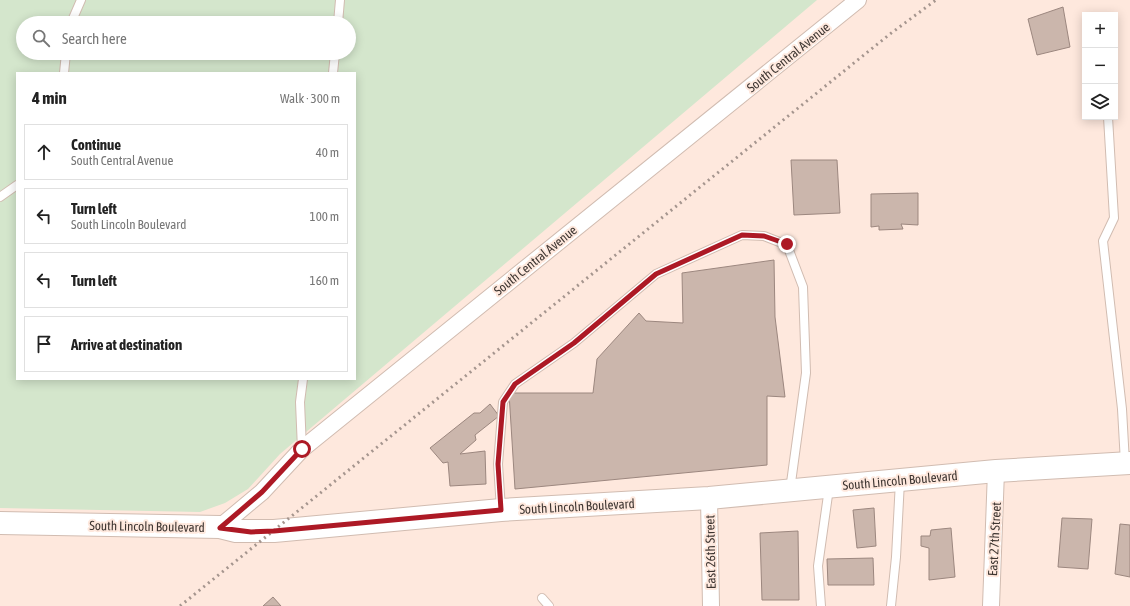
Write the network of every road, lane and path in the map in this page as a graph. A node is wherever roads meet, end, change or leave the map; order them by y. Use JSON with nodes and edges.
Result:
{"nodes":[{"id":1,"x":81,"y":0,"type":"edge"},
{"id":2,"x":340,"y":0,"type":"edge"},
{"id":3,"x":858,"y":0,"type":"edge"},
{"id":4,"x":74,"y":16,"type":"edge"},
{"id":5,"x":339,"y":16,"type":"edge"},
{"id":6,"x":65,"y":60,"type":"edge"},
{"id":7,"x":334,"y":60,"type":"edge"},
{"id":8,"x":64,"y":72,"type":"edge"},
{"id":9,"x":333,"y":72,"type":"edge"},
{"id":10,"x":1108,"y":120,"type":"edge"},
{"id":11,"x":16,"y":186,"type":"edge"},
{"id":12,"x":0,"y":197,"type":"edge"},
{"id":13,"x":303,"y":380,"type":"edge"},
{"id":14,"x":302,"y":449,"type":"junction"},
{"id":15,"x":1128,"y":463,"type":"edge"},
{"id":16,"x":996,"y":471,"type":"junction"},
{"id":17,"x":900,"y":480,"type":"junction"},
{"id":18,"x":829,"y":487,"type":"junction"},
{"id":19,"x":790,"y":491,"type":"junction"},
{"id":20,"x":710,"y":498,"type":"junction"},
{"id":21,"x":501,"y":510,"type":"junction"},
{"id":22,"x":0,"y":523,"type":"edge"},
{"id":23,"x":220,"y":528,"type":"junction"},
{"id":24,"x":542,"y":598,"type":"dead end"},
{"id":25,"x":549,"y":606,"type":"edge"},
{"id":26,"x":710,"y":606,"type":"edge"},
{"id":27,"x":821,"y":606,"type":"edge"},
{"id":28,"x":891,"y":606,"type":"edge"},
{"id":29,"x":990,"y":606,"type":"edge"}],
"edges":[{"from":1,"to":4,"type":"lane"},
{"from":2,"to":5,"type":"lane"},
{"from":3,"to":14,"type":"street","name":"South Central Avenue"},
{"from":6,"to":8,"type":"lane"},
{"from":7,"to":9,"type":"lane"},
{"from":10,"to":15,"type":"lane"},
{"from":11,"to":12,"type":"lane"},
{"from":13,"to":14,"type":"lane"},
{"from":14,"to":23,"type":"street","name":"South Central Avenue"},
{"from":15,"to":16,"type":"street","name":"South Lincoln Boulevard"},
{"from":16,"to":17,"type":"street","name":"South Lincoln Boulevard"},
{"from":16,"to":29,"type":"street","name":"East 27th Street"},
{"from":17,"to":18,"type":"street","name":"South Lincoln Boulevard"},
{"from":17,"to":28,"type":"lane"},
{"from":18,"to":19,"type":"street","name":"South Lincoln Boulevard"},
{"from":18,"to":27,"type":"lane"},
{"from":19,"to":20,"type":"street","name":"South Lincoln Boulevard"},
{"from":19,"to":21,"type":"lane"},
{"from":20,"to":21,"type":"street","name":"South Lincoln Boulevard"},
{"from":20,"to":26,"type":"street","name":"East 26th Street"},
{"from":21,"to":23,"type":"street","name":"South Lincoln Boulevard"},
{"from":22,"to":23,"type":"street","name":"South Lincoln Boulevard"},
{"from":24,"to":25,"type":"lane"}]}
